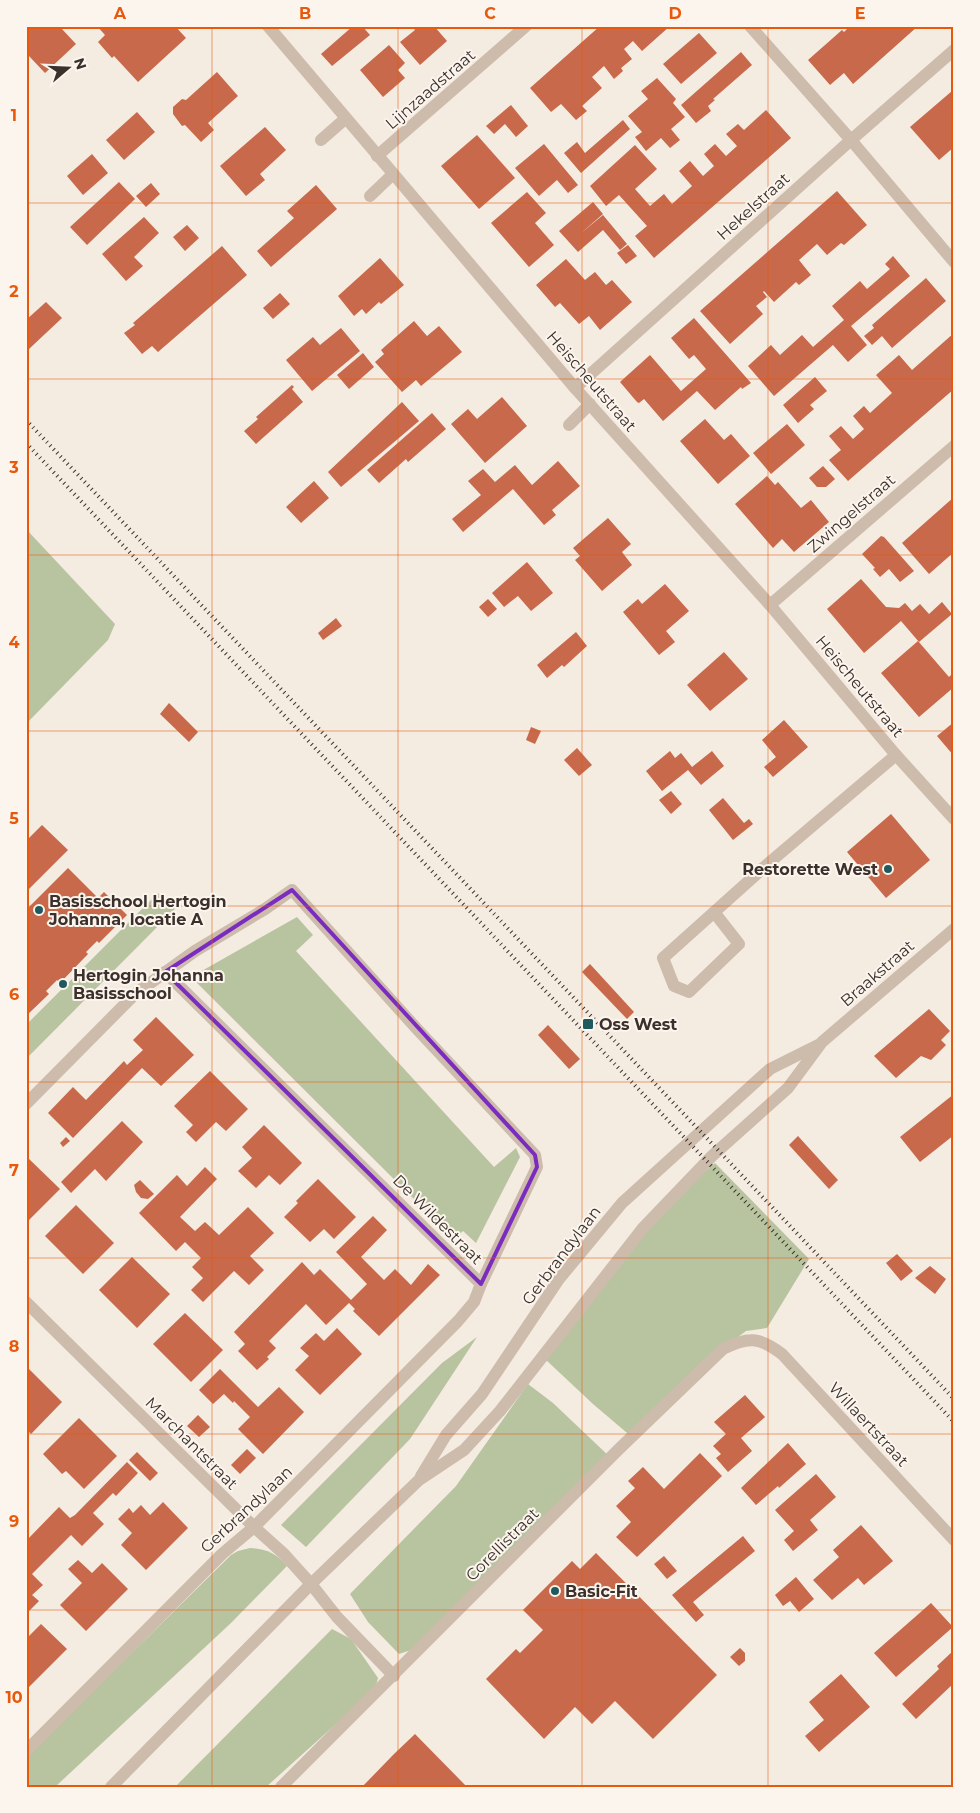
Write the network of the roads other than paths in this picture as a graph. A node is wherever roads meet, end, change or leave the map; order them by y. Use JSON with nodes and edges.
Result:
{"nodes":[{"id":1,"x":268,"y":26,"type":"edge"},
{"id":2,"x":526,"y":26,"type":"edge"},
{"id":3,"x":750,"y":26,"type":"edge"},
{"id":4,"x":954,"y":50,"type":"edge"},
{"id":5,"x":345,"y":119,"type":"junction"},
{"id":6,"x":321,"y":140,"type":"dead end"},
{"id":7,"x":851,"y":140,"type":"junction"},
{"id":8,"x":377,"y":156,"type":"junction"},
{"id":9,"x":392,"y":175,"type":"junction"},
{"id":10,"x":370,"y":196,"type":"dead end"},
{"id":11,"x":954,"y":262,"type":"edge"},
{"id":12,"x":575,"y":388,"type":"junction"},
{"id":13,"x":590,"y":404,"type":"junction"},
{"id":14,"x":569,"y":425,"type":"dead end"},
{"id":15,"x":954,"y":446,"type":"edge"},
{"id":16,"x":770,"y":605,"type":"junction"},
{"id":17,"x":896,"y":754,"type":"junction"},
{"id":18,"x":954,"y":819,"type":"edge"},
{"id":19,"x":714,"y":912,"type":"junction"},
{"id":20,"x":954,"y":928,"type":"edge"},
{"id":21,"x":166,"y":972,"type":"junction"},
{"id":22,"x":822,"y":1042,"type":"junction"},
{"id":23,"x":26,"y":1104,"type":"edge"},
{"id":24,"x":695,"y":1138,"type":"joint"},
{"id":25,"x":712,"y":1156,"type":"joint"},
{"id":26,"x":481,"y":1284,"type":"junction"},
{"id":27,"x":26,"y":1302,"type":"edge"},
{"id":28,"x":754,"y":1340,"type":"joint"},
{"id":29,"x":419,"y":1480,"type":"junction"},
{"id":30,"x":254,"y":1527,"type":"junction"},
{"id":31,"x":954,"y":1540,"type":"edge"},
{"id":32,"x":311,"y":1584,"type":"junction"},
{"id":33,"x":394,"y":1676,"type":"junction"},
{"id":34,"x":26,"y":1751,"type":"edge"},
{"id":35,"x":111,"y":1787,"type":"edge"},
{"id":36,"x":281,"y":1787,"type":"edge"}],
"edges":[{"from":1,"to":5,"type":"street","name":"Heischeutstraat"},
{"from":2,"to":8,"type":"street","name":"Lijnzaadstraat"},
{"from":3,"to":7,"type":"street"},
{"from":4,"to":7,"type":"street","name":"Hekelstraat"},
{"from":5,"to":6,"type":"street"},
{"from":5,"to":8,"type":"street","name":"Heischeutstraat"},
{"from":7,"to":11,"type":"street"},
{"from":7,"to":12,"type":"street","name":"Hekelstraat"},
{"from":8,"to":9,"type":"street","name":"Heischeutstraat"},
{"from":9,"to":10,"type":"street"},
{"from":9,"to":12,"type":"street","name":"Heischeutstraat"},
{"from":12,"to":13,"type":"street","name":"Heischeutstraat"},
{"from":13,"to":14,"type":"street"},
{"from":13,"to":16,"type":"street","name":"Heischeutstraat"},
{"from":15,"to":16,"type":"street","name":"Zwingelstraat"},
{"from":16,"to":17,"type":"street","name":"Heischeutstraat"},
{"from":17,"to":18,"type":"street","name":"Heischeutstraat"},
{"from":17,"to":19,"type":"street","name":"Heischeutstraat"},
{"from":19,"to":19,"type":"street","name":"Heischeutstraat"},
{"from":20,"to":22,"type":"street","name":"Braakstraat"},
{"from":21,"to":23,"type":"street"},
{"from":21,"to":26,"type":"street","name":"De Wildestraat"},
{"from":21,"to":26,"type":"street","name":"De Wildestraat"},
{"from":22,"to":24,"type":"street","name":"Braakstraat"},
{"from":22,"to":25,"type":"street","name":"Braakstraat"},
{"from":24,"to":29,"type":"street","name":"Gerbrandylaan"},
{"from":25,"to":29,"type":"street","name":"Gerbrandylaan"},
{"from":26,"to":30,"type":"street","name":"Gerbrandylaan"},
{"from":27,"to":30,"type":"street","name":"Marchantstraat"},
{"from":28,"to":31,"type":"street","name":"Willaertstraat"},
{"from":28,"to":33,"type":"street","name":"Corellistraat"},
{"from":29,"to":32,"type":"street","name":"Gerbrandylaan"},
{"from":30,"to":32,"type":"street","name":"Marchantstraat"},
{"from":30,"to":34,"type":"street","name":"Gerbrandylaan"},
{"from":32,"to":33,"type":"street","name":"Marchantstraat"},
{"from":32,"to":35,"type":"street","name":"Gerbrandylaan"},
{"from":33,"to":36,"type":"street","name":"Corellistraat"}]}
